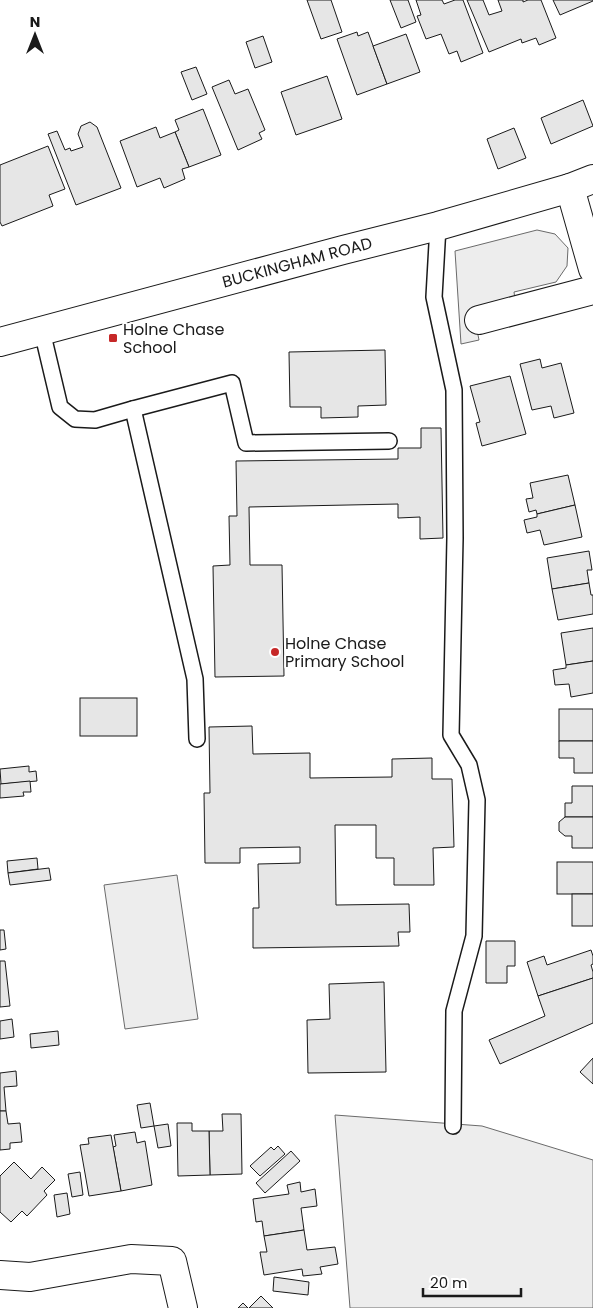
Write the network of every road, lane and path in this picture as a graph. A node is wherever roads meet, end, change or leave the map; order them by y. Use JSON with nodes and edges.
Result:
{"nodes":[{"id":1,"x":582,"y":183,"type":"edge"},
{"id":2,"x":438,"y":226,"type":"junction"},
{"id":3,"x":593,"y":269,"type":"edge"},
{"id":4,"x":593,"y":290,"type":"edge"},
{"id":5,"x":479,"y":320,"type":"dead end"},
{"id":6,"x":42,"y":330,"type":"junction"},
{"id":7,"x":0,"y":342,"type":"edge"},
{"id":8,"x":133,"y":409,"type":"junction"},
{"id":9,"x":389,"y":441,"type":"dead end"},
{"id":10,"x":197,"y":739,"type":"dead end"},
{"id":11,"x":453,"y":1126,"type":"dead end"},
{"id":12,"x":0,"y":1275,"type":"edge"},
{"id":13,"x":183,"y":1308,"type":"edge"}],
"edges":[{"from":1,"to":2,"type":"main road","name":"BUCKINGHAM ROAD"},
{"from":1,"to":3,"type":"main road"},
{"from":2,"to":6,"type":"main road","name":"BUCKINGHAM ROAD"},
{"from":2,"to":11,"type":"lane"},
{"from":4,"to":5,"type":"main road"},
{"from":6,"to":7,"type":"main road","name":"BUCKINGHAM ROAD"},
{"from":6,"to":8,"type":"lane"},
{"from":8,"to":9,"type":"lane"},
{"from":8,"to":10,"type":"lane"},
{"from":12,"to":13,"type":"main road"}]}
